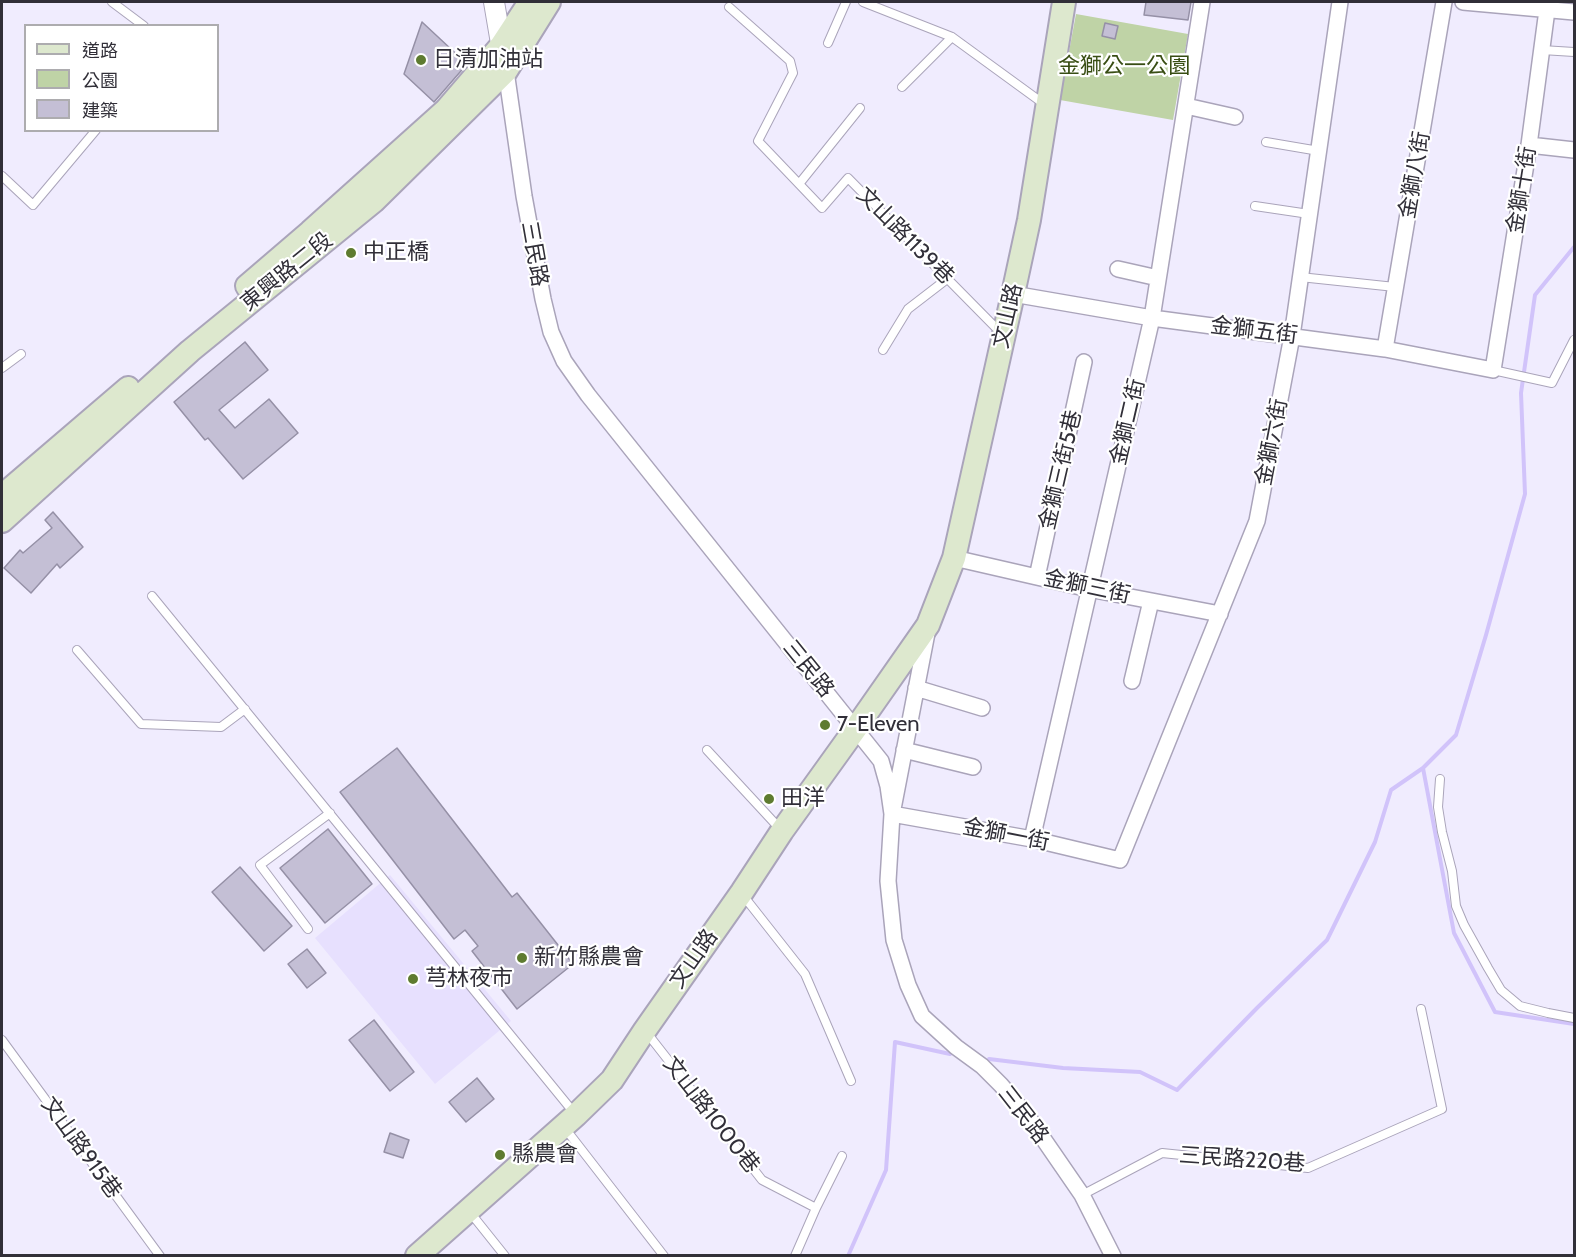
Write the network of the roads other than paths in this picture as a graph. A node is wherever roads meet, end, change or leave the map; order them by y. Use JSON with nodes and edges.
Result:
{"nodes":[{"id":1,"x":112,"y":2,"type":"edge"},
{"id":2,"x":494,"y":2,"type":"edge"},
{"id":3,"x":530,"y":2,"type":"edge"},
{"id":4,"x":549,"y":2,"type":"edge"},
{"id":5,"x":846,"y":2,"type":"edge"},
{"id":6,"x":863,"y":2,"type":"edge"},
{"id":7,"x":1064,"y":2,"type":"edge"},
{"id":8,"x":1202,"y":2,"type":"edge"},
{"id":9,"x":1340,"y":2,"type":"edge"},
{"id":10,"x":1444,"y":2,"type":"edge"},
{"id":11,"x":1463,"y":2,"type":"edge"},
{"id":12,"x":729,"y":6,"type":"dead end"},
{"id":13,"x":1547,"y":10,"type":"junction"},
{"id":14,"x":1575,"y":12,"type":"edge"},
{"id":15,"x":141,"y":24,"type":"edge"},
{"id":16,"x":952,"y":37,"type":"junction"},
{"id":17,"x":828,"y":42,"type":"dead end"},
{"id":18,"x":501,"y":46,"type":"junction"},
{"id":19,"x":1542,"y":50,"type":"junction"},
{"id":20,"x":1575,"y":52,"type":"edge"},
{"id":21,"x":506,"y":71,"type":"junction"},
{"id":22,"x":902,"y":87,"type":"dead end"},
{"id":23,"x":1186,"y":106,"type":"junction"},
{"id":24,"x":1047,"y":107,"type":"junction"},
{"id":25,"x":860,"y":108,"type":"dead end"},
{"id":26,"x":1235,"y":117,"type":"dead end"},
{"id":27,"x":94,"y":132,"type":"edge"},
{"id":28,"x":1266,"y":142,"type":"dead end"},
{"id":29,"x":1529,"y":145,"type":"junction"},
{"id":30,"x":1575,"y":150,"type":"edge"},
{"id":31,"x":1318,"y":151,"type":"junction"},
{"id":32,"x":2,"y":176,"type":"edge"},
{"id":33,"x":800,"y":184,"type":"junction"},
{"id":34,"x":1255,"y":206,"type":"dead end"},
{"id":35,"x":1309,"y":214,"type":"junction"},
{"id":36,"x":1118,"y":269,"type":"dead end"},
{"id":37,"x":1300,"y":276,"type":"junction"},
{"id":38,"x":1158,"y":278,"type":"junction"},
{"id":39,"x":947,"y":279,"type":"junction"},
{"id":40,"x":1395,"y":287,"type":"junction"},
{"id":41,"x":1013,"y":294,"type":"junction"},
{"id":42,"x":1152,"y":318,"type":"junction"},
{"id":43,"x":1004,"y":336,"type":"junction"},
{"id":44,"x":1292,"y":336,"type":"junction"},
{"id":45,"x":1575,"y":340,"type":"edge"},
{"id":46,"x":1385,"y":349,"type":"junction"},
{"id":47,"x":883,"y":350,"type":"dead end"},
{"id":48,"x":21,"y":354,"type":"dead end"},
{"id":49,"x":1084,"y":362,"type":"dead end"},
{"id":50,"x":2,"y":368,"type":"edge"},
{"id":51,"x":1493,"y":370,"type":"junction"},
{"id":52,"x":2,"y":512,"type":"edge"},
{"id":53,"x":954,"y":558,"type":"junction"},
{"id":54,"x":1037,"y":577,"type":"junction"},
{"id":55,"x":1089,"y":589,"type":"junction"},
{"id":56,"x":152,"y":596,"type":"dead end"},
{"id":57,"x":1151,"y":601,"type":"junction"},
{"id":58,"x":1220,"y":614,"type":"junction"},
{"id":59,"x":928,"y":625,"type":"junction"},
{"id":60,"x":77,"y":650,"type":"dead end"},
{"id":61,"x":1132,"y":681,"type":"dead end"},
{"id":62,"x":916,"y":688,"type":"junction"},
{"id":63,"x":982,"y":708,"type":"dead end"},
{"id":64,"x":245,"y":709,"type":"junction"},
{"id":65,"x":856,"y":729,"type":"junction"},
{"id":66,"x":706,"y":750,"type":"dead end"},
{"id":67,"x":904,"y":750,"type":"junction"},
{"id":68,"x":973,"y":767,"type":"dead end"},
{"id":69,"x":1440,"y":779,"type":"dead end"},
{"id":70,"x":330,"y":813,"type":"junction"},
{"id":71,"x":892,"y":814,"type":"junction"},
{"id":72,"x":782,"y":831,"type":"junction"},
{"id":73,"x":1032,"y":839,"type":"junction"},
{"id":74,"x":1120,"y":860,"type":"joint"},
{"id":75,"x":742,"y":892,"type":"junction"},
{"id":76,"x":308,"y":929,"type":"dead end"},
{"id":77,"x":1421,"y":1009,"type":"dead end"},
{"id":78,"x":1575,"y":1018,"type":"edge"},
{"id":79,"x":645,"y":1030,"type":"junction"},
{"id":80,"x":2,"y":1040,"type":"edge"},
{"id":81,"x":851,"y":1081,"type":"dead end"},
{"id":82,"x":570,"y":1120,"type":"junction"},
{"id":83,"x":842,"y":1156,"type":"dead end"},
{"id":84,"x":1082,"y":1195,"type":"junction"},
{"id":85,"x":816,"y":1208,"type":"junction"},
{"id":86,"x":468,"y":1210,"type":"junction"},
{"id":87,"x":160,"y":1256,"type":"edge"},
{"id":88,"x":417,"y":1256,"type":"edge"},
{"id":89,"x":504,"y":1256,"type":"edge"},
{"id":90,"x":664,"y":1256,"type":"edge"},
{"id":91,"x":795,"y":1256,"type":"edge"},
{"id":92,"x":1113,"y":1256,"type":"edge"}],
"edges":[{"from":1,"to":15,"type":"lane"},
{"from":2,"to":18,"type":"street"},
{"from":3,"to":18,"type":"main road","name":"東興路二段"},
{"from":4,"to":21,"type":"main road","name":"東興路二段"},
{"from":5,"to":17,"type":"lane"},
{"from":6,"to":16,"type":"lane"},
{"from":7,"to":24,"type":"main road","name":"文山路"},
{"from":8,"to":23,"type":"street","name":"金獅二街"},
{"from":9,"to":31,"type":"street","name":"金獅六街"},
{"from":10,"to":40,"type":"street","name":"金獅八街"},
{"from":11,"to":13,"type":"street"},
{"from":12,"to":33,"type":"lane","name":"文山路1139巷"},
{"from":13,"to":14,"type":"street"},
{"from":13,"to":19,"type":"street","name":"金獅十街"},
{"from":16,"to":22,"type":"lane"},
{"from":16,"to":24,"type":"lane"},
{"from":18,"to":21,"type":"street"},
{"from":18,"to":52,"type":"main road","name":"東興路二段"},
{"from":19,"to":20,"type":"lane"},
{"from":19,"to":29,"type":"street","name":"金獅十街"},
{"from":21,"to":52,"type":"main road","name":"東興路二段"},
{"from":21,"to":65,"type":"street","name":"三民路"},
{"from":23,"to":26,"type":"street"},
{"from":23,"to":38,"type":"street","name":"金獅二街"},
{"from":24,"to":41,"type":"main road","name":"文山路"},
{"from":25,"to":33,"type":"lane"},
{"from":27,"to":32,"type":"lane"},
{"from":28,"to":31,"type":"lane"},
{"from":29,"to":30,"type":"street"},
{"from":29,"to":51,"type":"street","name":"金獅十街"},
{"from":31,"to":35,"type":"street","name":"金獅六街"},
{"from":33,"to":39,"type":"lane","name":"文山路1139巷"},
{"from":34,"to":35,"type":"lane"},
{"from":35,"to":37,"type":"street","name":"金獅六街"},
{"from":36,"to":38,"type":"street"},
{"from":37,"to":40,"type":"lane"},
{"from":37,"to":44,"type":"street","name":"金獅六街"},
{"from":38,"to":42,"type":"street","name":"金獅二街"},
{"from":39,"to":43,"type":"lane","name":"文山路1139巷"},
{"from":39,"to":47,"type":"lane"},
{"from":40,"to":46,"type":"street","name":"金獅八街"},
{"from":41,"to":42,"type":"street","name":"金獅五街"},
{"from":41,"to":43,"type":"main road","name":"文山路"},
{"from":42,"to":44,"type":"street","name":"金獅五街"},
{"from":42,"to":55,"type":"street","name":"金獅二街"},
{"from":43,"to":53,"type":"main road","name":"文山路"},
{"from":44,"to":46,"type":"street","name":"金獅五街"},
{"from":44,"to":58,"type":"street","name":"金獅六街"},
{"from":45,"to":51,"type":"lane"},
{"from":46,"to":51,"type":"street","name":"金獅五街"},
{"from":48,"to":50,"type":"lane"},
{"from":49,"to":54,"type":"street","name":"金獅三街5巷"},
{"from":53,"to":54,"type":"street","name":"金獅三街"},
{"from":53,"to":59,"type":"main road","name":"文山路"},
{"from":54,"to":55,"type":"street","name":"金獅三街"},
{"from":55,"to":57,"type":"street","name":"金獅三街"},
{"from":55,"to":73,"type":"street","name":"金獅二街"},
{"from":56,"to":64,"type":"lane"},
{"from":57,"to":58,"type":"street","name":"金獅三街"},
{"from":57,"to":61,"type":"street"},
{"from":58,"to":74,"type":"street","name":"金獅六街"},
{"from":59,"to":62,"type":"street","name":"文山路"},
{"from":59,"to":65,"type":"main road","name":"文山路"},
{"from":60,"to":64,"type":"lane"},
{"from":62,"to":63,"type":"street"},
{"from":62,"to":67,"type":"street","name":"文山路"},
{"from":64,"to":70,"type":"lane"},
{"from":65,"to":71,"type":"street","name":"三民路"},
{"from":65,"to":72,"type":"main road","name":"文山路"},
{"from":66,"to":72,"type":"lane"},
{"from":67,"to":68,"type":"street"},
{"from":67,"to":71,"type":"street","name":"文山路"},
{"from":69,"to":78,"type":"lane"},
{"from":70,"to":76,"type":"lane"},
{"from":70,"to":82,"type":"lane"},
{"from":71,"to":73,"type":"street","name":"金獅一街"},
{"from":71,"to":84,"type":"street","name":"三民路"},
{"from":72,"to":75,"type":"main road","name":"文山路"},
{"from":73,"to":74,"type":"street","name":"金獅一街"},
{"from":75,"to":79,"type":"main road","name":"文山路"},
{"from":75,"to":81,"type":"lane"},
{"from":77,"to":84,"type":"lane","name":"三民路220巷"},
{"from":79,"to":82,"type":"main road","name":"文山路"},
{"from":79,"to":85,"type":"lane","name":"文山路1000巷"},
{"from":80,"to":87,"type":"lane","name":"文山路915巷"},
{"from":82,"to":86,"type":"main road","name":"文山路"},
{"from":82,"to":90,"type":"lane"},
{"from":83,"to":85,"type":"lane"},
{"from":84,"to":92,"type":"street","name":"三民路"},
{"from":85,"to":91,"type":"lane"},
{"from":86,"to":88,"type":"main road","name":"文山路"},
{"from":86,"to":89,"type":"lane"}]}
